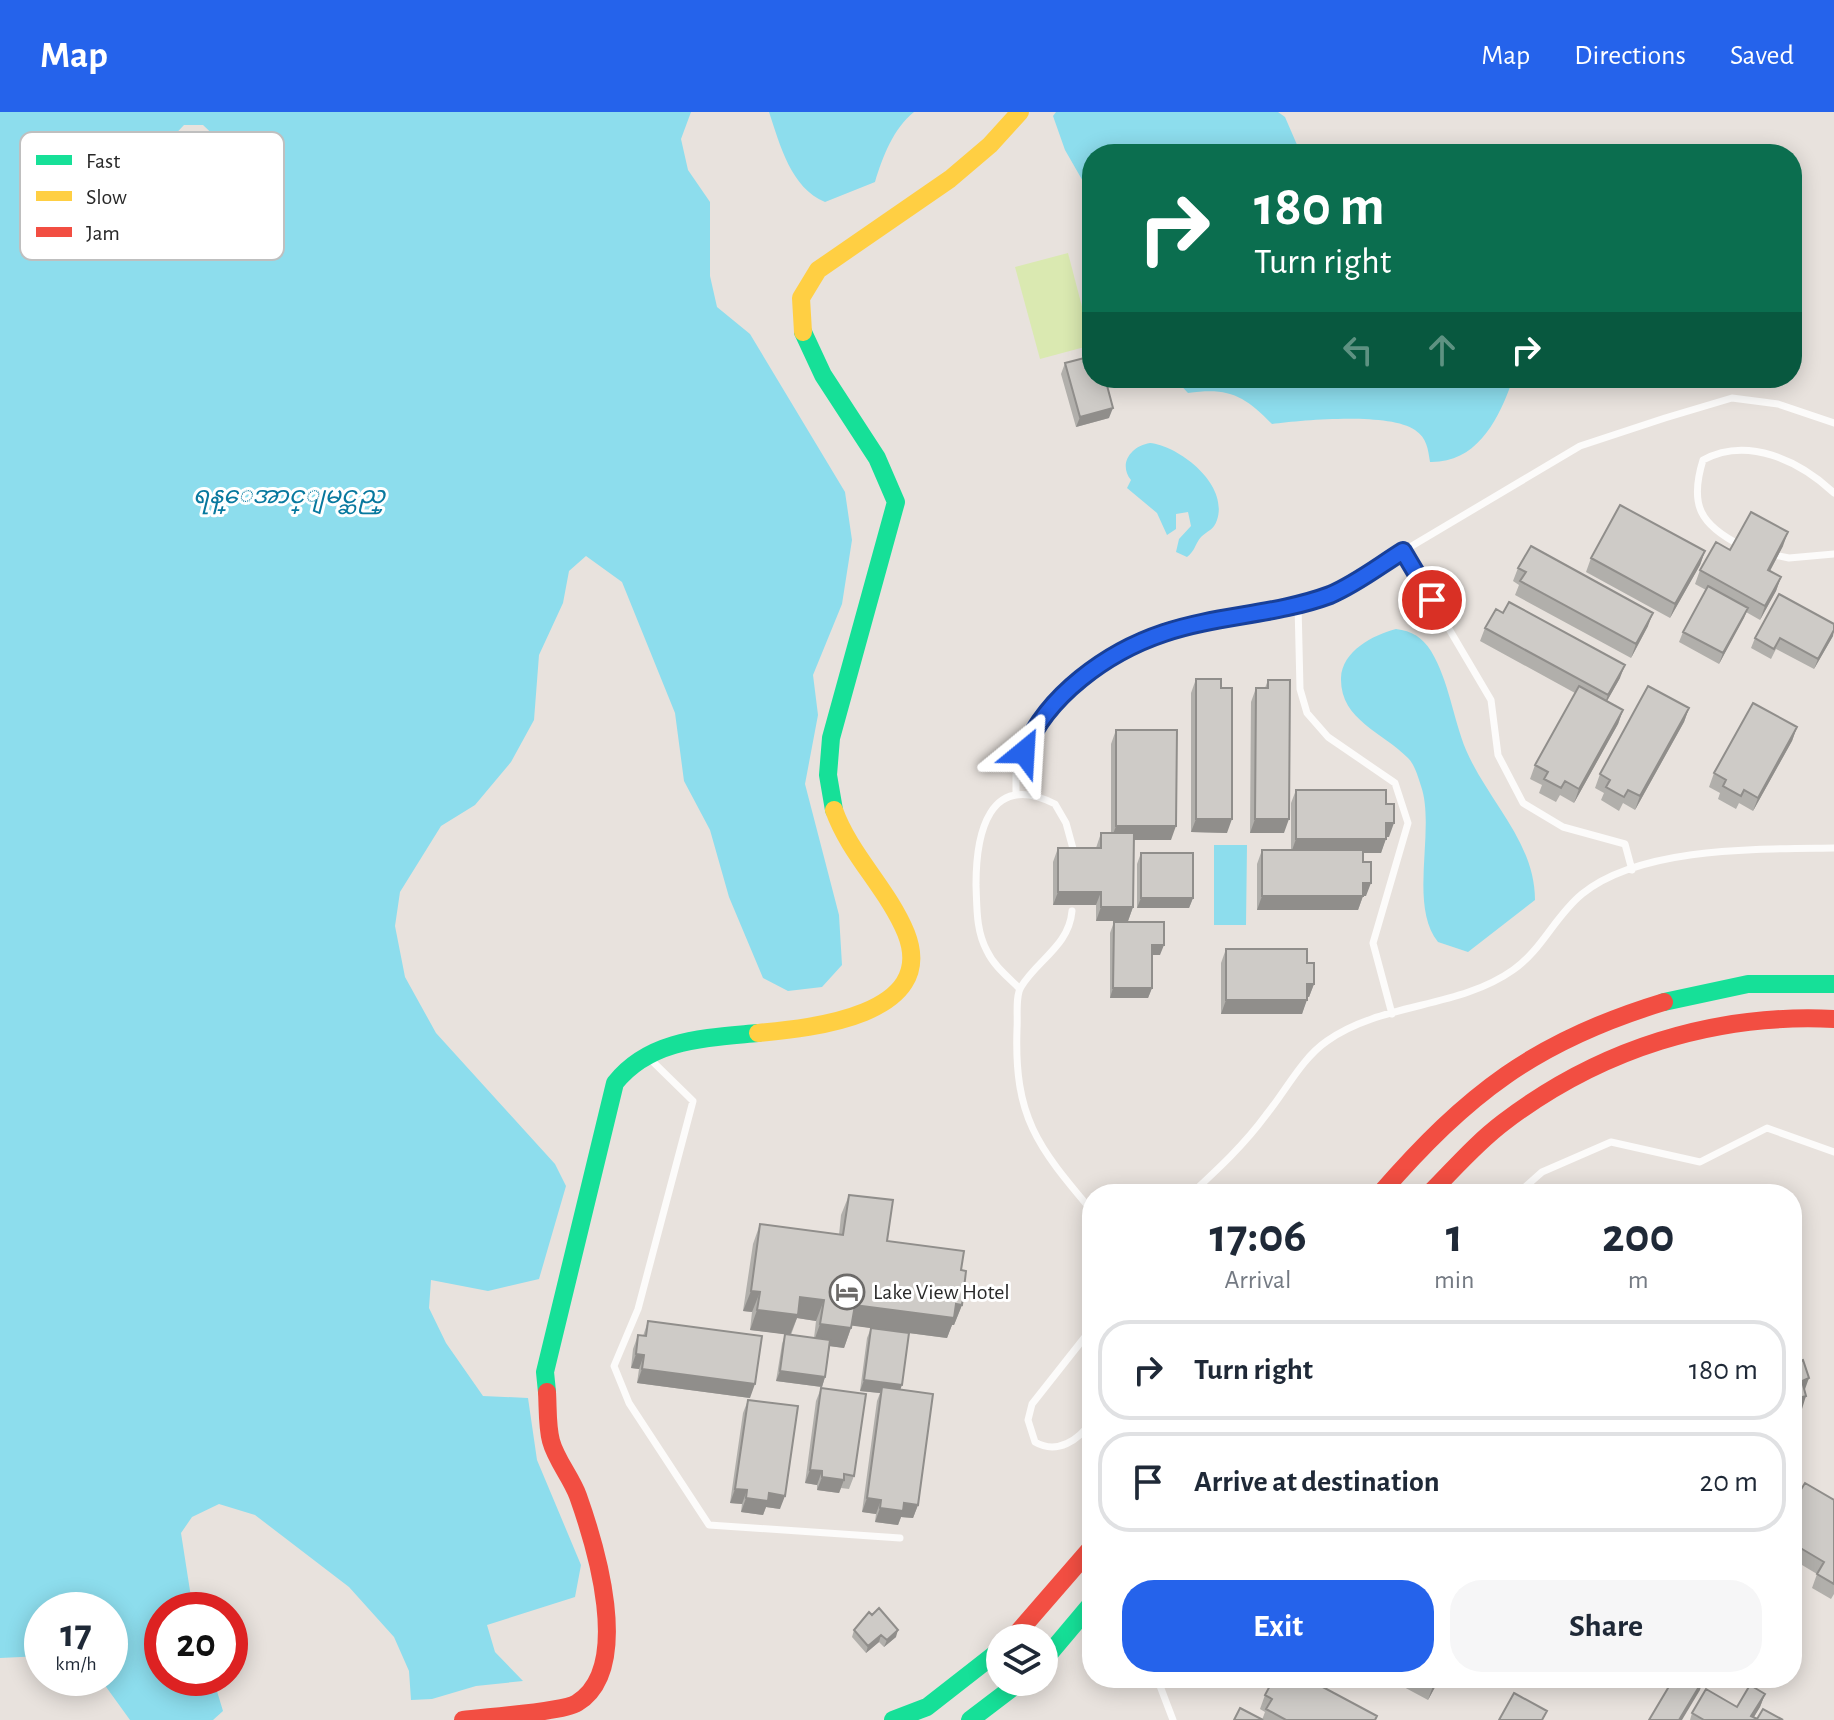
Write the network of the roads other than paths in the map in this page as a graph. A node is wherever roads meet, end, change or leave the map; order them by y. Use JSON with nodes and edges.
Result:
{"nodes":[{"id":1,"x":1020,"y":112,"type":"edge"},
{"id":2,"x":1834,"y":423,"type":"edge"},
{"id":3,"x":1834,"y":493,"type":"edge"},
{"id":4,"x":1403,"y":551,"type":"junction"},
{"id":5,"x":1834,"y":554,"type":"edge"},
{"id":6,"x":1298,"y":604,"type":"junction"},
{"id":7,"x":1016,"y":795,"type":"junction"},
{"id":8,"x":1834,"y":848,"type":"edge"},
{"id":9,"x":1075,"y":857,"type":"edge"},
{"id":10,"x":1632,"y":870,"type":"junction"},
{"id":11,"x":1072,"y":911,"type":"edge"},
{"id":12,"x":1834,"y":984,"type":"edge"},
{"id":13,"x":1019,"y":988,"type":"junction"},
{"id":14,"x":1392,"y":1014,"type":"junction"},
{"id":15,"x":1834,"y":1019,"type":"edge"},
{"id":16,"x":645,"y":1054,"type":"junction"},
{"id":17,"x":1834,"y":1152,"type":"edge"},
{"id":18,"x":1202,"y":1184,"type":"edge"},
{"id":19,"x":1389,"y":1184,"type":"edge"},
{"id":20,"x":1439,"y":1184,"type":"edge"},
{"id":21,"x":1528,"y":1184,"type":"edge"},
{"id":22,"x":1082,"y":1198,"type":"edge"},
{"id":23,"x":1082,"y":1341,"type":"edge"},
{"id":24,"x":1082,"y":1433,"type":"edge"},
{"id":25,"x":900,"y":1538,"type":"dead end"},
{"id":26,"x":1082,"y":1559,"type":"edge"},
{"id":27,"x":1082,"y":1615,"type":"edge"},
{"id":28,"x":1025,"y":1624,"type":"edge"},
{"id":29,"x":1058,"y":1643,"type":"edge"},
{"id":30,"x":986,"y":1661,"type":"edge"},
{"id":31,"x":1161,"y":1688,"type":"edge"},
{"id":32,"x":1002,"y":1696,"type":"edge"},
{"id":33,"x":463,"y":1720,"type":"edge"},
{"id":34,"x":893,"y":1720,"type":"edge"},
{"id":35,"x":970,"y":1720,"type":"edge"},
{"id":36,"x":1173,"y":1720,"type":"edge"}],
"edges":[{"from":1,"to":16,"type":"street"},
{"from":2,"to":4,"type":"lane"},
{"from":3,"to":5,"type":"lane"},
{"from":4,"to":6,"type":"lane"},
{"from":4,"to":10,"type":"lane"},
{"from":6,"to":7,"type":"lane"},
{"from":6,"to":14,"type":"lane"},
{"from":7,"to":9,"type":"lane"},
{"from":7,"to":13,"type":"lane"},
{"from":8,"to":10,"type":"lane"},
{"from":10,"to":14,"type":"lane"},
{"from":11,"to":13,"type":"lane"},
{"from":12,"to":19,"type":"street"},
{"from":13,"to":22,"type":"lane"},
{"from":14,"to":18,"type":"lane"},
{"from":15,"to":20,"type":"street"},
{"from":16,"to":25,"type":"lane"},
{"from":16,"to":33,"type":"street"},
{"from":17,"to":21,"type":"lane"},
{"from":23,"to":24,"type":"lane"},
{"from":26,"to":28,"type":"street"},
{"from":27,"to":29,"type":"street"},
{"from":30,"to":34,"type":"street"},
{"from":31,"to":36,"type":"lane"},
{"from":32,"to":35,"type":"street"}]}
